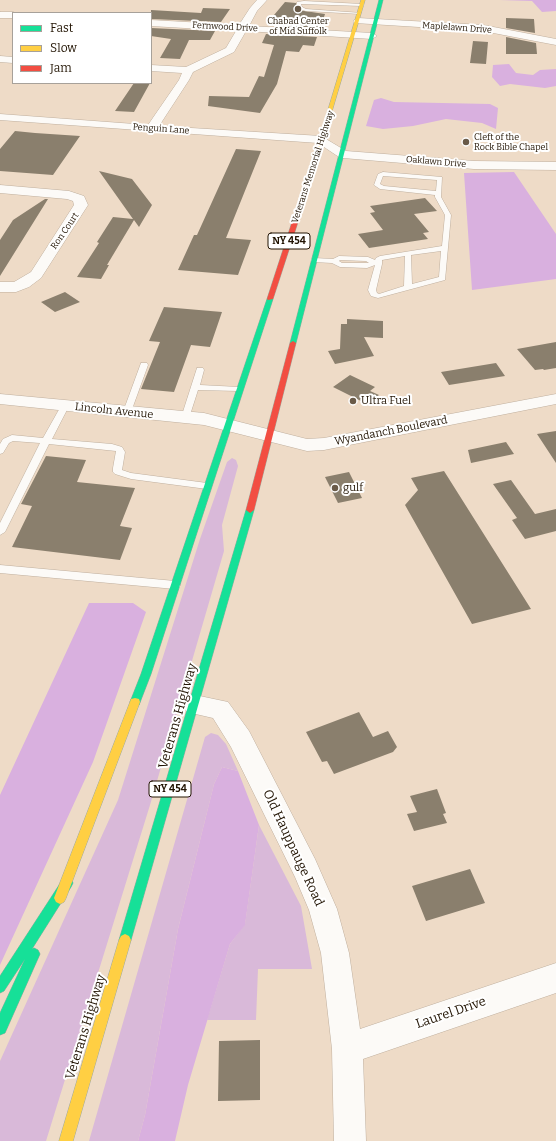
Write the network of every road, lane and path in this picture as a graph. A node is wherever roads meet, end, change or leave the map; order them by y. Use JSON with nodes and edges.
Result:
{"nodes":[{"id":1,"x":262,"y":0,"type":"edge"},
{"id":2,"x":381,"y":0,"type":"edge"},
{"id":3,"x":361,"y":10,"type":"edge"},
{"id":4,"x":0,"y":15,"type":"edge"},
{"id":5,"x":12,"y":15,"type":"edge"},
{"id":6,"x":376,"y":22,"type":"junction"},
{"id":7,"x":152,"y":23,"type":"edge"},
{"id":8,"x":243,"y":28,"type":"junction"},
{"id":9,"x":354,"y":35,"type":"junction"},
{"id":10,"x":372,"y":36,"type":"junction"},
{"id":11,"x":556,"y":42,"type":"edge"},
{"id":12,"x":0,"y":60,"type":"edge"},
{"id":13,"x":12,"y":60,"type":"edge"},
{"id":14,"x":152,"y":68,"type":"edge"},
{"id":15,"x":188,"y":70,"type":"junction"},
{"id":16,"x":0,"y":117,"type":"edge"},
{"id":17,"x":151,"y":129,"type":"junction"},
{"id":18,"x":321,"y":140,"type":"junction"},
{"id":19,"x":343,"y":154,"type":"junction"},
{"id":20,"x":441,"y":162,"type":"junction"},
{"id":21,"x":556,"y":166,"type":"edge"},
{"id":22,"x":440,"y":178,"type":"junction"},
{"id":23,"x":0,"y":189,"type":"edge"},
{"id":24,"x":438,"y":193,"type":"junction"},
{"id":25,"x":445,"y":248,"type":"junction"},
{"id":26,"x":408,"y":254,"type":"junction"},
{"id":27,"x":314,"y":260,"type":"junction"},
{"id":28,"x":376,"y":264,"type":"junction"},
{"id":29,"x":0,"y":287,"type":"edge"},
{"id":30,"x":408,"y":288,"type":"junction"},
{"id":31,"x":144,"y":365,"type":"dead end"},
{"id":32,"x":200,"y":370,"type":"dead end"},
{"id":33,"x":195,"y":387,"type":"junction"},
{"id":34,"x":239,"y":389,"type":"junction"},
{"id":35,"x":0,"y":399,"type":"edge"},
{"id":36,"x":556,"y":399,"type":"edge"},
{"id":37,"x":65,"y":406,"type":"junction"},
{"id":38,"x":126,"y":412,"type":"junction"},
{"id":39,"x":185,"y":418,"type":"junction"},
{"id":40,"x":227,"y":425,"type":"junction"},
{"id":41,"x":270,"y":436,"type":"junction"},
{"id":42,"x":46,"y":441,"type":"junction"},
{"id":43,"x":0,"y":451,"type":"edge"},
{"id":44,"x":207,"y":486,"type":"junction"},
{"id":45,"x":0,"y":532,"type":"edge"},
{"id":46,"x":0,"y":569,"type":"edge"},
{"id":47,"x":175,"y":585,"type":"junction"},
{"id":48,"x":195,"y":705,"type":"junction"},
{"id":49,"x":67,"y":883,"type":"junction"},
{"id":50,"x":556,"y":978,"type":"edge"},
{"id":51,"x":0,"y":987,"type":"edge"},
{"id":52,"x":0,"y":1028,"type":"edge"},
{"id":53,"x":347,"y":1049,"type":"junction"},
{"id":54,"x":66,"y":1141,"type":"edge"},
{"id":55,"x":350,"y":1141,"type":"edge"}],
"edges":[{"from":1,"to":8,"type":"street"},
{"from":2,"to":6,"type":"main road","name":"Veterans Memorial Highway","number":"NY 454"},
{"from":3,"to":3,"type":"lane"},
{"from":3,"to":6,"type":"street","name":"Maplelawn Drive"},
{"from":3,"to":9,"type":"main road","name":"Veterans Memorial Highway","number":"NY 454"},
{"from":4,"to":5,"type":"street"},
{"from":6,"to":10,"type":"main road","name":"Veterans Memorial Highway","number":"NY 454"},
{"from":6,"to":11,"type":"street","name":"Maplelawn Drive"},
{"from":7,"to":8,"type":"street","name":"Fernwood Drive"},
{"from":8,"to":9,"type":"street","name":"Fernwood Drive"},
{"from":8,"to":15,"type":"street"},
{"from":9,"to":10,"type":"street","name":"Fernwood Drive"},
{"from":9,"to":18,"type":"main road","name":"Veterans Memorial Highway","number":"NY 454"},
{"from":10,"to":19,"type":"main road","name":"Veterans Memorial Highway","number":"NY 454"},
{"from":12,"to":13,"type":"street"},
{"from":14,"to":15,"type":"street"},
{"from":15,"to":17,"type":"street"},
{"from":16,"to":17,"type":"street","name":"Penguin Lane"},
{"from":17,"to":18,"type":"street","name":"Penguin Lane"},
{"from":18,"to":19,"type":"street","name":"Oaklawn Drive"},
{"from":18,"to":34,"type":"main road","name":"Veterans Memorial Highway","number":"NY 454"},
{"from":19,"to":20,"type":"street","name":"Oaklawn Drive"},
{"from":19,"to":27,"type":"main road","name":"Veterans Memorial Highway","number":"NY 454"},
{"from":20,"to":21,"type":"street","name":"Oaklawn Drive"},
{"from":20,"to":22,"type":"lane"},
{"from":22,"to":24,"type":"lane"},
{"from":22,"to":24,"type":"lane"},
{"from":23,"to":29,"type":"street","name":"Ron Court"},
{"from":24,"to":25,"type":"lane"},
{"from":25,"to":26,"type":"lane"},
{"from":25,"to":30,"type":"lane"},
{"from":26,"to":28,"type":"lane"},
{"from":26,"to":30,"type":"lane"},
{"from":27,"to":28,"type":"lane"},
{"from":27,"to":41,"type":"main road","name":"Veterans Memorial Highway","number":"NY 454"},
{"from":28,"to":30,"type":"lane"},
{"from":31,"to":38,"type":"lane"},
{"from":32,"to":33,"type":"lane"},
{"from":33,"to":34,"type":"lane"},
{"from":33,"to":39,"type":"lane"},
{"from":34,"to":40,"type":"main road","name":"Veterans Memorial Highway","number":"NY 454"},
{"from":35,"to":37,"type":"street","name":"Lincoln Avenue"},
{"from":36,"to":41,"type":"street","name":"Wyandanch Boulevard"},
{"from":37,"to":38,"type":"street","name":"Lincoln Avenue"},
{"from":37,"to":42,"type":"lane"},
{"from":38,"to":39,"type":"street","name":"Lincoln Avenue"},
{"from":39,"to":40,"type":"street","name":"Lincoln Avenue"},
{"from":40,"to":41,"type":"street","name":"Wyandanch Boulevard"},
{"from":40,"to":44,"type":"main road","name":"Veterans Memorial Highway","number":"NY 454"},
{"from":41,"to":48,"type":"main road","name":"Veterans Highway","number":"NY 454"},
{"from":42,"to":43,"type":"lane"},
{"from":42,"to":44,"type":"lane"},
{"from":42,"to":45,"type":"lane"},
{"from":44,"to":47,"type":"main road","number":"NY 454"},
{"from":46,"to":47,"type":"lane"},
{"from":47,"to":49,"type":"main road","number":"NY 454"},
{"from":48,"to":53,"type":"street","name":"Old Hauppauge Road"},
{"from":48,"to":54,"type":"main road","name":"Veterans Highway","number":"NY 454"},
{"from":49,"to":51,"type":"main road"},
{"from":49,"to":52,"type":"main road","number":"NY 454"},
{"from":50,"to":53,"type":"street","name":"Laurel Drive"},
{"from":53,"to":55,"type":"street","name":"Old Hauppauge Road"}]}
